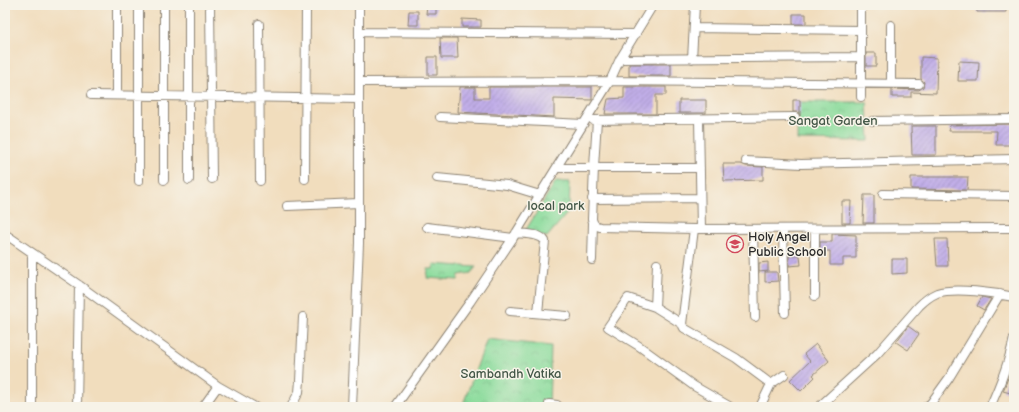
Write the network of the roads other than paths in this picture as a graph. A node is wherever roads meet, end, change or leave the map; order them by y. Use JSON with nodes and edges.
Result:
{"nodes":[{"id":1,"x":117,"y":5,"type":"edge"},
{"id":2,"x":139,"y":5,"type":"edge"},
{"id":3,"x":164,"y":5,"type":"edge"},
{"id":4,"x":189,"y":5,"type":"edge"},
{"id":5,"x":210,"y":5,"type":"edge"},
{"id":6,"x":306,"y":5,"type":"edge"},
{"id":7,"x":359,"y":5,"type":"edge"},
{"id":8,"x":653,"y":5,"type":"edge"},
{"id":9,"x":695,"y":5,"type":"edge"},
{"id":10,"x":861,"y":5,"type":"edge"},
{"id":11,"x":258,"y":24,"type":"dead end"},
{"id":12,"x":891,"y":25,"type":"dead end"},
{"id":13,"x":694,"y":28,"type":"junction"},
{"id":14,"x":860,"y":30,"type":"junction"},
{"id":15,"x":359,"y":32,"type":"junction"},
{"id":16,"x":636,"y":34,"type":"junction"},
{"id":17,"x":860,"y":58,"type":"junction"},
{"id":18,"x":620,"y":59,"type":"junction"},
{"id":19,"x":692,"y":59,"type":"junction"},
{"id":20,"x":610,"y":81,"type":"junction"},
{"id":21,"x":359,"y":82,"type":"junction"},
{"id":22,"x":860,"y":83,"type":"junction"},
{"id":23,"x":891,"y":83,"type":"junction"},
{"id":24,"x":918,"y":84,"type":"dead end"},
{"id":25,"x":91,"y":95,"type":"dead end"},
{"id":26,"x":117,"y":95,"type":"junction"},
{"id":27,"x":139,"y":96,"type":"junction"},
{"id":28,"x":164,"y":96,"type":"junction"},
{"id":29,"x":189,"y":96,"type":"junction"},
{"id":30,"x":211,"y":97,"type":"junction"},
{"id":31,"x":861,"y":97,"type":"dead end"},
{"id":32,"x":259,"y":98,"type":"junction"},
{"id":33,"x":305,"y":98,"type":"junction"},
{"id":34,"x":359,"y":99,"type":"junction"},
{"id":35,"x":440,"y":117,"type":"dead end"},
{"id":36,"x":795,"y":118,"type":"dead end"},
{"id":37,"x":699,"y":119,"type":"junction"},
{"id":38,"x":1014,"y":119,"type":"edge"},
{"id":39,"x":597,"y":120,"type":"junction"},
{"id":40,"x":872,"y":121,"type":"dead end"},
{"id":41,"x":585,"y":122,"type":"junction"},
{"id":42,"x":1014,"y":159,"type":"edge"},
{"id":43,"x":746,"y":161,"type":"dead end"},
{"id":44,"x":594,"y":167,"type":"junction"},
{"id":45,"x":557,"y":168,"type":"junction"},
{"id":46,"x":700,"y":168,"type":"junction"},
{"id":47,"x":437,"y":178,"type":"dead end"},
{"id":48,"x":212,"y":179,"type":"dead end"},
{"id":49,"x":305,"y":179,"type":"dead end"},
{"id":50,"x":164,"y":180,"type":"dead end"},
{"id":51,"x":188,"y":180,"type":"dead end"},
{"id":52,"x":139,"y":181,"type":"dead end"},
{"id":53,"x":260,"y":181,"type":"dead end"},
{"id":54,"x":884,"y":194,"type":"dead end"},
{"id":55,"x":540,"y":195,"type":"junction"},
{"id":56,"x":1014,"y":196,"type":"edge"},
{"id":57,"x":700,"y":198,"type":"junction"},
{"id":58,"x":592,"y":199,"type":"junction"},
{"id":59,"x":359,"y":202,"type":"junction"},
{"id":60,"x":287,"y":206,"type":"dead end"},
{"id":61,"x":593,"y":223,"type":"junction"},
{"id":62,"x":427,"y":227,"type":"dead end"},
{"id":63,"x":1014,"y":228,"type":"edge"},
{"id":64,"x":697,"y":229,"type":"junction"},
{"id":65,"x":753,"y":229,"type":"junction"},
{"id":66,"x":783,"y":229,"type":"junction"},
{"id":67,"x":815,"y":229,"type":"junction"},
{"id":68,"x":5,"y":234,"type":"edge"},
{"id":69,"x":515,"y":236,"type":"junction"},
{"id":70,"x":32,"y":253,"type":"junction"},
{"id":71,"x":592,"y":260,"type":"dead end"},
{"id":72,"x":657,"y":264,"type":"dead end"},
{"id":73,"x":79,"y":285,"type":"junction"},
{"id":74,"x":1000,"y":294,"type":"junction"},
{"id":75,"x":815,"y":296,"type":"dead end"},
{"id":76,"x":1014,"y":297,"type":"edge"},
{"id":77,"x":655,"y":307,"type":"junction"},
{"id":78,"x":510,"y":311,"type":"dead end"},
{"id":79,"x":538,"y":313,"type":"junction"},
{"id":80,"x":785,"y":313,"type":"dead end"},
{"id":81,"x":567,"y":316,"type":"dead end"},
{"id":82,"x":303,"y":317,"type":"dead end"},
{"id":83,"x":755,"y":317,"type":"dead end"},
{"id":84,"x":682,"y":324,"type":"junction"},
{"id":85,"x":1014,"y":338,"type":"edge"},
{"id":86,"x":784,"y":375,"type":"dead end"},
{"id":87,"x":771,"y":384,"type":"junction"},
{"id":88,"x":218,"y":386,"type":"junction"},
{"id":89,"x":549,"y":404,"type":"dead end"},
{"id":90,"x":32,"y":407,"type":"edge"},
{"id":91,"x":77,"y":407,"type":"edge"},
{"id":92,"x":203,"y":407,"type":"edge"},
{"id":93,"x":255,"y":407,"type":"edge"},
{"id":94,"x":291,"y":407,"type":"edge"},
{"id":95,"x":352,"y":407,"type":"edge"},
{"id":96,"x":395,"y":407,"type":"edge"},
{"id":97,"x":559,"y":407,"type":"edge"},
{"id":98,"x":731,"y":407,"type":"edge"},
{"id":99,"x":760,"y":407,"type":"edge"},
{"id":100,"x":819,"y":407,"type":"edge"},
{"id":101,"x":926,"y":407,"type":"edge"},
{"id":102,"x":990,"y":407,"type":"edge"}],
"edges":[{"from":1,"to":26,"type":"street"},
{"from":2,"to":27,"type":"street"},
{"from":3,"to":28,"type":"street"},
{"from":4,"to":29,"type":"street"},
{"from":5,"to":30,"type":"street"},
{"from":6,"to":33,"type":"street"},
{"from":7,"to":15,"type":"street"},
{"from":8,"to":16,"type":"street"},
{"from":9,"to":13,"type":"street"},
{"from":10,"to":14,"type":"street"},
{"from":11,"to":32,"type":"street"},
{"from":12,"to":23,"type":"street"},
{"from":13,"to":14,"type":"street"},
{"from":13,"to":19,"type":"street"},
{"from":14,"to":17,"type":"street"},
{"from":15,"to":16,"type":"street"},
{"from":15,"to":21,"type":"street"},
{"from":16,"to":18,"type":"street"},
{"from":17,"to":19,"type":"street"},
{"from":17,"to":22,"type":"street"},
{"from":18,"to":19,"type":"street"},
{"from":18,"to":20,"type":"street"},
{"from":20,"to":21,"type":"street"},
{"from":20,"to":22,"type":"street"},
{"from":20,"to":41,"type":"street"},
{"from":21,"to":34,"type":"street"},
{"from":22,"to":23,"type":"street"},
{"from":22,"to":31,"type":"street"},
{"from":23,"to":24,"type":"street"},
{"from":25,"to":26,"type":"street"},
{"from":26,"to":27,"type":"street"},
{"from":27,"to":28,"type":"street"},
{"from":27,"to":52,"type":"street"},
{"from":28,"to":29,"type":"street"},
{"from":28,"to":50,"type":"street"},
{"from":29,"to":30,"type":"street"},
{"from":29,"to":51,"type":"street"},
{"from":30,"to":32,"type":"street"},
{"from":30,"to":48,"type":"street"},
{"from":32,"to":33,"type":"street"},
{"from":32,"to":53,"type":"street"},
{"from":33,"to":34,"type":"street"},
{"from":33,"to":49,"type":"street"},
{"from":34,"to":59,"type":"street"},
{"from":35,"to":41,"type":"street"},
{"from":36,"to":37,"type":"street"},
{"from":37,"to":39,"type":"street"},
{"from":37,"to":46,"type":"street"},
{"from":38,"to":40,"type":"street"},
{"from":39,"to":41,"type":"street"},
{"from":39,"to":44,"type":"street"},
{"from":41,"to":45,"type":"street"},
{"from":42,"to":43,"type":"street"},
{"from":44,"to":45,"type":"street"},
{"from":44,"to":46,"type":"street"},
{"from":44,"to":58,"type":"street"},
{"from":45,"to":55,"type":"street"},
{"from":46,"to":57,"type":"street"},
{"from":47,"to":55,"type":"street"},
{"from":54,"to":56,"type":"street"},
{"from":55,"to":69,"type":"street"},
{"from":57,"to":58,"type":"street"},
{"from":57,"to":64,"type":"street"},
{"from":58,"to":61,"type":"street"},
{"from":59,"to":60,"type":"street"},
{"from":59,"to":95,"type":"street"},
{"from":61,"to":64,"type":"street"},
{"from":61,"to":71,"type":"street"},
{"from":62,"to":69,"type":"street"},
{"from":63,"to":67,"type":"street"},
{"from":64,"to":65,"type":"street"},
{"from":64,"to":84,"type":"street"},
{"from":65,"to":66,"type":"street"},
{"from":65,"to":83,"type":"street"},
{"from":66,"to":67,"type":"street"},
{"from":66,"to":80,"type":"street"},
{"from":67,"to":75,"type":"street"},
{"from":68,"to":70,"type":"street"},
{"from":69,"to":79,"type":"street"},
{"from":69,"to":96,"type":"street"},
{"from":70,"to":73,"type":"street"},
{"from":70,"to":90,"type":"street"},
{"from":72,"to":77,"type":"street"},
{"from":73,"to":88,"type":"street"},
{"from":73,"to":91,"type":"street"},
{"from":74,"to":76,"type":"street"},
{"from":74,"to":100,"type":"street"},
{"from":74,"to":101,"type":"street"},
{"from":77,"to":84,"type":"street"},
{"from":77,"to":98,"type":"street"},
{"from":78,"to":79,"type":"street"},
{"from":79,"to":81,"type":"street"},
{"from":82,"to":94,"type":"street"},
{"from":84,"to":87,"type":"street"},
{"from":85,"to":102,"type":"street"},
{"from":86,"to":87,"type":"street"},
{"from":87,"to":99,"type":"street"},
{"from":88,"to":92,"type":"street"},
{"from":88,"to":93,"type":"street"},
{"from":89,"to":97,"type":"street"}]}
